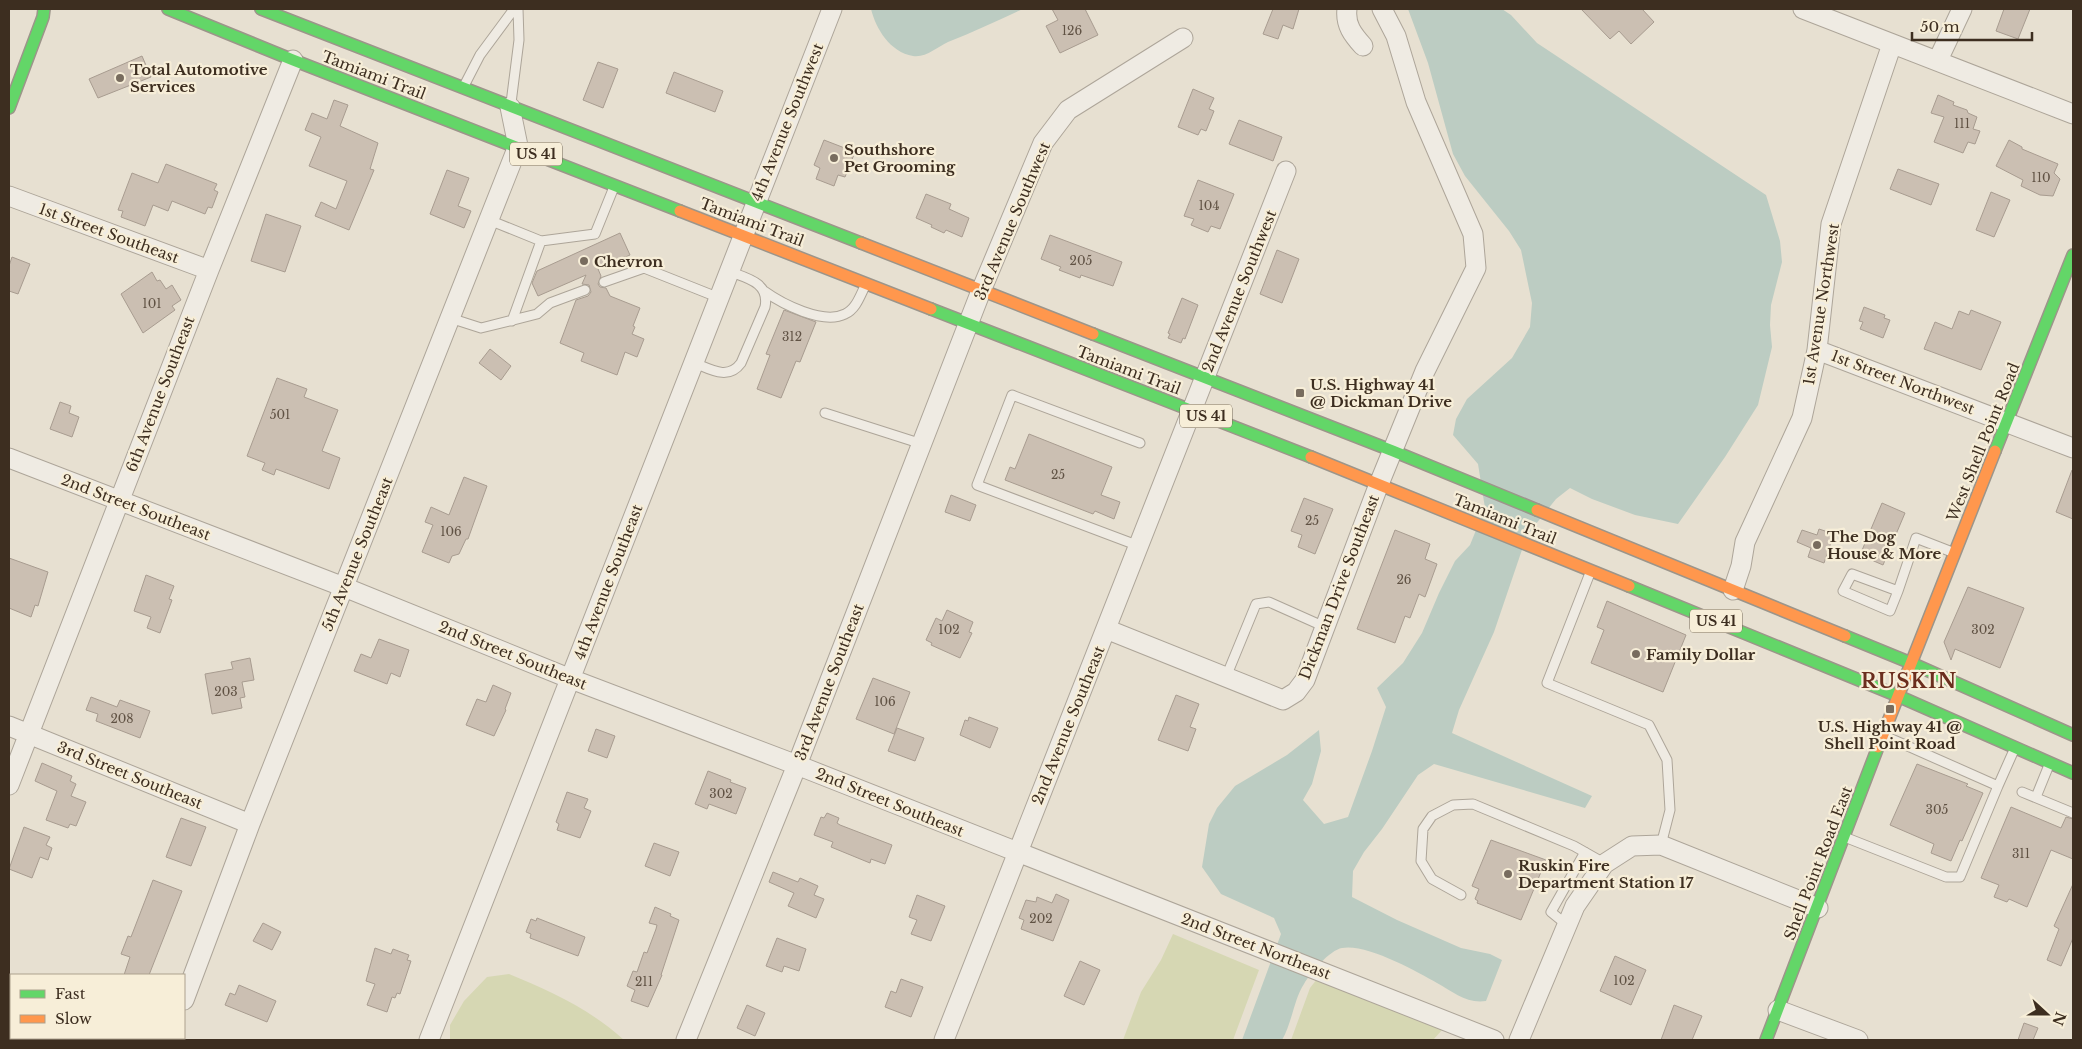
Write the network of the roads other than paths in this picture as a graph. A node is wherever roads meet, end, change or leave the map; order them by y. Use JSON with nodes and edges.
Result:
{"nodes":[{"id":1,"x":44,"y":9,"type":"edge"},
{"id":2,"x":168,"y":9,"type":"edge"},
{"id":3,"x":261,"y":9,"type":"edge"},
{"id":4,"x":514,"y":9,"type":"edge"},
{"id":5,"x":518,"y":9,"type":"edge"},
{"id":6,"x":832,"y":9,"type":"edge"},
{"id":7,"x":1347,"y":9,"type":"edge"},
{"id":8,"x":1382,"y":9,"type":"edge"},
{"id":9,"x":1803,"y":9,"type":"edge"},
{"id":10,"x":1962,"y":9,"type":"edge"},
{"id":11,"x":1183,"y":38,"type":"dead end"},
{"id":12,"x":342,"y":40,"type":"junction"},
{"id":13,"x":319,"y":44,"type":"dead end"},
{"id":14,"x":1892,"y":44,"type":"junction"},
{"id":15,"x":1363,"y":46,"type":"dead end"},
{"id":16,"x":297,"y":54,"type":"junction"},
{"id":17,"x":1938,"y":60,"type":"junction"},
{"id":18,"x":463,"y":88,"type":"junction"},
{"id":19,"x":510,"y":107,"type":"junction"},
{"id":20,"x":9,"y":108,"type":"edge"},
{"id":21,"x":2073,"y":114,"type":"edge"},
{"id":22,"x":518,"y":146,"type":"junction"},
{"id":23,"x":1286,"y":172,"type":"dead end"},
{"id":24,"x":615,"y":185,"type":"junction"},
{"id":25,"x":9,"y":196,"type":"edge"},
{"id":26,"x":755,"y":200,"type":"junction"},
{"id":27,"x":489,"y":220,"type":"junction"},
{"id":28,"x":742,"y":234,"type":"junction"},
{"id":29,"x":541,"y":241,"type":"junction"},
{"id":30,"x":2073,"y":255,"type":"edge"},
{"id":31,"x":209,"y":270,"type":"junction"},
{"id":32,"x":728,"y":271,"type":"junction"},
{"id":33,"x":604,"y":282,"type":"dead end"},
{"id":34,"x":866,"y":283,"type":"junction"},
{"id":35,"x":584,"y":290,"type":"dead end"},
{"id":36,"x":764,"y":290,"type":"junction"},
{"id":37,"x":981,"y":291,"type":"junction"},
{"id":38,"x":717,"y":297,"type":"junction"},
{"id":39,"x":450,"y":318,"type":"junction"},
{"id":40,"x":512,"y":320,"type":"junction"},
{"id":41,"x":969,"y":323,"type":"junction"},
{"id":42,"x":1817,"y":350,"type":"junction"},
{"id":43,"x":692,"y":362,"type":"junction"},
{"id":44,"x":1204,"y":379,"type":"junction"},
{"id":45,"x":1192,"y":411,"type":"junction"},
{"id":46,"x":825,"y":413,"type":"dead end"},
{"id":47,"x":2007,"y":422,"type":"junction"},
{"id":48,"x":1140,"y":443,"type":"dead end"},
{"id":49,"x":922,"y":444,"type":"junction"},
{"id":50,"x":2073,"y":448,"type":"edge"},
{"id":51,"x":1393,"y":451,"type":"junction"},
{"id":52,"x":9,"y":458,"type":"edge"},
{"id":53,"x":1379,"y":484,"type":"junction"},
{"id":54,"x":119,"y":501,"type":"junction"},
{"id":55,"x":1139,"y":546,"type":"junction"},
{"id":56,"x":1955,"y":553,"type":"junction"},
{"id":57,"x":1591,"y":570,"type":"junction"},
{"id":58,"x":344,"y":587,"type":"junction"},
{"id":59,"x":1733,"y":590,"type":"junction"},
{"id":60,"x":1898,"y":591,"type":"junction"},
{"id":61,"x":1325,"y":627,"type":"junction"},
{"id":62,"x":1106,"y":629,"type":"junction"},
{"id":63,"x":1911,"y":663,"type":"junction"},
{"id":64,"x":1226,"y":677,"type":"junction"},
{"id":65,"x":571,"y":679,"type":"junction"},
{"id":66,"x":1898,"y":696,"type":"junction"},
{"id":67,"x":9,"y":726,"type":"edge"},
{"id":68,"x":29,"y":734,"type":"junction"},
{"id":69,"x":1883,"y":735,"type":"junction"},
{"id":70,"x":2073,"y":735,"type":"edge"},
{"id":71,"x":2015,"y":747,"type":"junction"},
{"id":72,"x":2050,"y":763,"type":"junction"},
{"id":73,"x":797,"y":765,"type":"junction"},
{"id":74,"x":2073,"y":773,"type":"edge"},
{"id":75,"x":9,"y":785,"type":"edge"},
{"id":76,"x":1998,"y":786,"type":"junction"},
{"id":77,"x":2022,"y":792,"type":"dead end"},
{"id":78,"x":2036,"y":797,"type":"junction"},
{"id":79,"x":2073,"y":813,"type":"edge"},
{"id":80,"x":250,"y":824,"type":"junction"},
{"id":81,"x":1844,"y":837,"type":"junction"},
{"id":82,"x":1661,"y":845,"type":"junction"},
{"id":83,"x":1585,"y":852,"type":"junction"},
{"id":84,"x":1018,"y":853,"type":"junction"},
{"id":85,"x":1604,"y":863,"type":"junction"},
{"id":86,"x":1462,"y":895,"type":"dead end"},
{"id":87,"x":1818,"y":908,"type":"junction"},
{"id":88,"x":1567,"y":925,"type":"junction"},
{"id":89,"x":185,"y":997,"type":"edge"},
{"id":90,"x":1778,"y":1010,"type":"junction"},
{"id":91,"x":429,"y":1040,"type":"edge"},
{"id":92,"x":686,"y":1040,"type":"edge"},
{"id":93,"x":944,"y":1040,"type":"edge"},
{"id":94,"x":1494,"y":1040,"type":"edge"},
{"id":95,"x":1519,"y":1040,"type":"edge"},
{"id":96,"x":1766,"y":1040,"type":"edge"},
{"id":97,"x":1858,"y":1040,"type":"edge"}],
"edges":[{"from":1,"to":20,"type":"main road"},
{"from":2,"to":16,"type":"main road","name":"Tamiami Trail","number":"US 41"},
{"from":3,"to":12,"type":"main road","name":"Tamiami Trail","number":"US 41"},
{"from":4,"to":18,"type":"lane"},
{"from":5,"to":19,"type":"lane"},
{"from":6,"to":26,"type":"street","name":"4th Avenue Southwest"},
{"from":7,"to":15,"type":"street"},
{"from":8,"to":51,"type":"street","name":"Dickman Drive Southeast"},
{"from":9,"to":14,"type":"street"},
{"from":10,"to":17,"type":"street"},
{"from":11,"to":37,"type":"street","name":"3rd Avenue Southwest"},
{"from":12,"to":13,"type":"main road"},
{"from":12,"to":18,"type":"main road","name":"Tamiami Trail","number":"US 41"},
{"from":14,"to":17,"type":"street"},
{"from":14,"to":42,"type":"street","name":"1st Avenue Northwest"},
{"from":16,"to":22,"type":"main road","name":"Tamiami Trail","number":"US 41"},
{"from":16,"to":31,"type":"street","name":"6th Avenue Southeast"},
{"from":17,"to":21,"type":"street"},
{"from":18,"to":19,"type":"main road","name":"Tamiami Trail","number":"US 41"},
{"from":19,"to":22,"type":"street"},
{"from":19,"to":26,"type":"main road","name":"Tamiami Trail","number":"US 41"},
{"from":22,"to":24,"type":"main road","name":"Tamiami Trail","number":"US 41"},
{"from":22,"to":27,"type":"street","name":"5th Avenue Southeast"},
{"from":23,"to":44,"type":"street","name":"2nd Avenue Southwest"},
{"from":24,"to":28,"type":"main road","name":"Tamiami Trail","number":"US 41"},
{"from":24,"to":29,"type":"lane"},
{"from":25,"to":31,"type":"street","name":"1st Street Southeast"},
{"from":26,"to":28,"type":"street","name":"4th Avenue Southwest"},
{"from":26,"to":37,"type":"main road","name":"Tamiami Trail","number":"US 41"},
{"from":27,"to":29,"type":"lane"},
{"from":27,"to":39,"type":"street","name":"5th Avenue Southeast"},
{"from":28,"to":32,"type":"street","name":"4th Avenue Southeast"},
{"from":28,"to":34,"type":"main road","name":"Tamiami Trail","number":"US 41"},
{"from":29,"to":40,"type":"lane"},
{"from":30,"to":47,"type":"main road","name":"West Shell Point Road"},
{"from":31,"to":54,"type":"street","name":"6th Avenue Southeast"},
{"from":32,"to":36,"type":"lane"},
{"from":32,"to":38,"type":"street","name":"4th Avenue Southeast"},
{"from":33,"to":38,"type":"lane"},
{"from":34,"to":36,"type":"lane"},
{"from":34,"to":41,"type":"main road","name":"Tamiami Trail","number":"US 41"},
{"from":35,"to":40,"type":"lane"},
{"from":36,"to":43,"type":"lane"},
{"from":37,"to":41,"type":"street","name":"3rd Avenue Southwest"},
{"from":37,"to":44,"type":"main road","name":"Tamiami Trail","number":"US 41"},
{"from":38,"to":43,"type":"street","name":"4th Avenue Southeast"},
{"from":39,"to":40,"type":"lane"},
{"from":39,"to":58,"type":"street","name":"5th Avenue Southeast"},
{"from":41,"to":45,"type":"main road","name":"Tamiami Trail","number":"US 41"},
{"from":41,"to":49,"type":"street","name":"3rd Avenue Southeast"},
{"from":42,"to":47,"type":"street","name":"1st Street Northwest"},
{"from":42,"to":59,"type":"street","name":"1st Avenue Northwest"},
{"from":43,"to":65,"type":"street","name":"4th Avenue Southeast"},
{"from":44,"to":45,"type":"street","name":"2nd Avenue Southwest"},
{"from":44,"to":51,"type":"main road","name":"Tamiami Trail","number":"US 41"},
{"from":45,"to":53,"type":"main road","name":"Tamiami Trail","number":"US 41"},
{"from":45,"to":55,"type":"street","name":"2nd Avenue Southeast"},
{"from":46,"to":49,"type":"lane"},
{"from":47,"to":50,"type":"street","name":"1st Street Northwest"},
{"from":47,"to":56,"type":"main road","name":"West Shell Point Road"},
{"from":48,"to":55,"type":"lane"},
{"from":49,"to":73,"type":"street","name":"3rd Avenue Southeast"},
{"from":51,"to":53,"type":"street","name":"Dickman Drive Southeast"},
{"from":51,"to":59,"type":"main road","name":"Tamiami Trail","number":"US 41"},
{"from":52,"to":54,"type":"street","name":"2nd Street Southeast"},
{"from":53,"to":57,"type":"main road","name":"Tamiami Trail","number":"US 41"},
{"from":53,"to":61,"type":"street","name":"Dickman Drive Southeast"},
{"from":54,"to":58,"type":"street","name":"2nd Street Southeast"},
{"from":54,"to":68,"type":"street","name":"6th Avenue Southeast"},
{"from":55,"to":62,"type":"street","name":"2nd Avenue Southeast"},
{"from":56,"to":60,"type":"lane"},
{"from":56,"to":63,"type":"main road","name":"West Shell Point Road"},
{"from":57,"to":66,"type":"main road","name":"Tamiami Trail","number":"US 41"},
{"from":57,"to":82,"type":"lane"},
{"from":58,"to":65,"type":"street","name":"2nd Street Southeast"},
{"from":58,"to":80,"type":"street","name":"5th Avenue Southeast"},
{"from":59,"to":63,"type":"main road","name":"Tamiami Trail","number":"US 41"},
{"from":60,"to":60,"type":"lane"},
{"from":61,"to":64,"type":"street","name":"Dickman Drive Southeast"},
{"from":61,"to":64,"type":"lane"},
{"from":62,"to":64,"type":"street","name":"Dickman Drive Southeast"},
{"from":62,"to":84,"type":"street","name":"2nd Avenue Southeast"},
{"from":63,"to":66,"type":"main road","name":"West Shell Point Road"},
{"from":63,"to":70,"type":"main road","name":"Tamiami Trail","number":"US 41"},
{"from":65,"to":73,"type":"street","name":"2nd Street Southeast"},
{"from":65,"to":91,"type":"street","name":"4th Avenue Southeast"},
{"from":66,"to":69,"type":"main road","name":"Shell Point Road East"},
{"from":66,"to":71,"type":"main road","name":"Tamiami Trail","number":"US 41"},
{"from":67,"to":68,"type":"street","name":"3rd Street Southeast"},
{"from":68,"to":75,"type":"street","name":"6th Avenue Southeast"},
{"from":68,"to":80,"type":"street","name":"3rd Street Southeast"},
{"from":69,"to":76,"type":"lane"},
{"from":69,"to":81,"type":"main road","name":"Shell Point Road East"},
{"from":71,"to":72,"type":"main road","name":"Tamiami Trail","number":"US 41"},
{"from":71,"to":76,"type":"lane"},
{"from":72,"to":74,"type":"main road","name":"Tamiami Trail","number":"US 41"},
{"from":72,"to":78,"type":"lane"},
{"from":73,"to":84,"type":"street","name":"2nd Street Southeast"},
{"from":73,"to":92,"type":"street","name":"3rd Avenue Southeast"},
{"from":76,"to":81,"type":"lane"},
{"from":77,"to":78,"type":"lane"},
{"from":78,"to":79,"type":"lane"},
{"from":80,"to":89,"type":"street","name":"5th Avenue Southeast"},
{"from":81,"to":87,"type":"main road","name":"Shell Point Road East"},
{"from":82,"to":85,"type":"street"},
{"from":82,"to":87,"type":"street"},
{"from":83,"to":85,"type":"lane"},
{"from":83,"to":86,"type":"lane"},
{"from":83,"to":88,"type":"lane"},
{"from":84,"to":93,"type":"street","name":"2nd Avenue Southeast"},
{"from":84,"to":94,"type":"street","name":"2nd Street Northeast"},
{"from":85,"to":88,"type":"street"},
{"from":87,"to":90,"type":"main road","name":"Shell Point Road East"},
{"from":88,"to":95,"type":"street"},
{"from":90,"to":96,"type":"main road","name":"Shell Point Road East"},
{"from":90,"to":97,"type":"street"}]}
